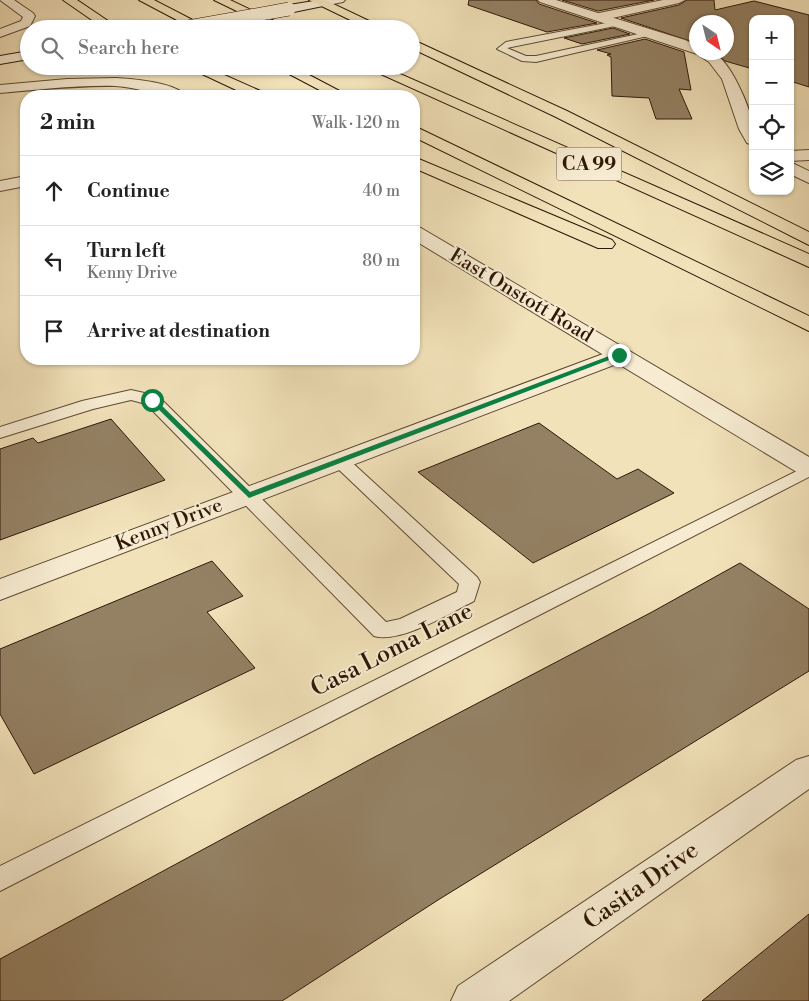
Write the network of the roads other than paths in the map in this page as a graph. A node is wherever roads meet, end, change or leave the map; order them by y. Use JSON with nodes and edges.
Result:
{"nodes":[{"id":1,"x":6,"y":0,"type":"edge"},
{"id":2,"x":69,"y":0,"type":"edge"},
{"id":3,"x":144,"y":0,"type":"edge"},
{"id":4,"x":220,"y":0,"type":"edge"},
{"id":5,"x":339,"y":0,"type":"edge"},
{"id":6,"x":544,"y":0,"type":"edge"},
{"id":7,"x":679,"y":0,"type":"edge"},
{"id":8,"x":319,"y":1,"type":"edge"},
{"id":9,"x":599,"y":17,"type":"junction"},
{"id":10,"x":28,"y":20,"type":"edge"},
{"id":11,"x":100,"y":20,"type":"edge"},
{"id":12,"x":185,"y":20,"type":"edge"},
{"id":13,"x":227,"y":20,"type":"edge"},
{"id":14,"x":265,"y":20,"type":"edge"},
{"id":15,"x":360,"y":20,"type":"edge"},
{"id":16,"x":618,"y":23,"type":"junction"},
{"id":17,"x":20,"y":26,"type":"edge"},
{"id":18,"x":0,"y":33,"type":"edge"},
{"id":19,"x":652,"y":34,"type":"junction"},
{"id":20,"x":420,"y":46,"type":"edge"},
{"id":21,"x":689,"y":47,"type":"edge"},
{"id":22,"x":20,"y":57,"type":"edge"},
{"id":23,"x":0,"y":60,"type":"edge"},
{"id":24,"x":716,"y":60,"type":"edge"},
{"id":25,"x":212,"y":75,"type":"edge"},
{"id":26,"x":299,"y":75,"type":"edge"},
{"id":27,"x":390,"y":75,"type":"edge"},
{"id":28,"x":0,"y":89,"type":"edge"},
{"id":29,"x":162,"y":90,"type":"edge"},
{"id":30,"x":246,"y":90,"type":"edge"},
{"id":31,"x":330,"y":90,"type":"edge"},
{"id":32,"x":420,"y":134,"type":"edge"},
{"id":33,"x":749,"y":134,"type":"edge"},
{"id":34,"x":809,"y":155,"type":"edge"},
{"id":35,"x":794,"y":156,"type":"edge"},
{"id":36,"x":420,"y":165,"type":"edge"},
{"id":37,"x":794,"y":169,"type":"edge"},
{"id":38,"x":809,"y":178,"type":"edge"},
{"id":39,"x":20,"y":182,"type":"edge"},
{"id":40,"x":0,"y":186,"type":"edge"},
{"id":41,"x":420,"y":236,"type":"edge"},
{"id":42,"x":809,"y":239,"type":"edge"},
{"id":43,"x":809,"y":261,"type":"edge"},
{"id":44,"x":809,"y":324,"type":"edge"},
{"id":45,"x":809,"y":339,"type":"edge"},
{"id":46,"x":619,"y":355,"type":"junction"},
{"id":47,"x":0,"y":433,"type":"edge"},
{"id":48,"x":340,"y":461,"type":"junction"},
{"id":49,"x":809,"y":469,"type":"edge"},
{"id":50,"x":249,"y":495,"type":"junction"},
{"id":51,"x":0,"y":590,"type":"edge"},
{"id":52,"x":809,"y":770,"type":"edge"},
{"id":53,"x":0,"y":879,"type":"edge"},
{"id":54,"x":473,"y":1001,"type":"edge"}],
"edges":[{"from":1,"to":10,"type":"street"},
{"from":2,"to":11,"type":"highway"},
{"from":3,"to":12,"type":"highway"},
{"from":4,"to":14,"type":"highway"},
{"from":5,"to":8,"type":"street"},
{"from":6,"to":9,"type":"street"},
{"from":7,"to":9,"type":"street"},
{"from":8,"to":13,"type":"street","bridge":true},
{"from":8,"to":15,"type":"highway"},
{"from":9,"to":16,"type":"street"},
{"from":16,"to":19,"type":"street"},
{"from":16,"to":19,"type":"lane"},
{"from":17,"to":18,"type":"street"},
{"from":19,"to":21,"type":"street"},
{"from":20,"to":42,"type":"highway"},
{"from":22,"to":23,"type":"street"},
{"from":24,"to":33,"type":"street"},
{"from":25,"to":30,"type":"highway"},
{"from":26,"to":31,"type":"highway"},
{"from":27,"to":43,"type":"highway","number":"CA 99"},
{"from":28,"to":29,"type":"street"},
{"from":32,"to":44,"type":"highway","number":"CA 99"},
{"from":34,"to":35,"type":"street"},
{"from":36,"to":45,"type":"highway"},
{"from":37,"to":38,"type":"street"},
{"from":39,"to":40,"type":"street"},
{"from":41,"to":46,"type":"street","name":"East Onstott Road"},
{"from":46,"to":48,"type":"street","name":"Kenny Drive"},
{"from":46,"to":49,"type":"street","name":"East Onstott Road"},
{"from":47,"to":50,"type":"lane"},
{"from":48,"to":50,"type":"street","name":"Kenny Drive"},
{"from":48,"to":50,"type":"lane"},
{"from":49,"to":53,"type":"lane","name":"Casa Loma Lane"},
{"from":50,"to":51,"type":"street","name":"Kenny Drive"},
{"from":52,"to":54,"type":"street","name":"Casita Drive"}]}
